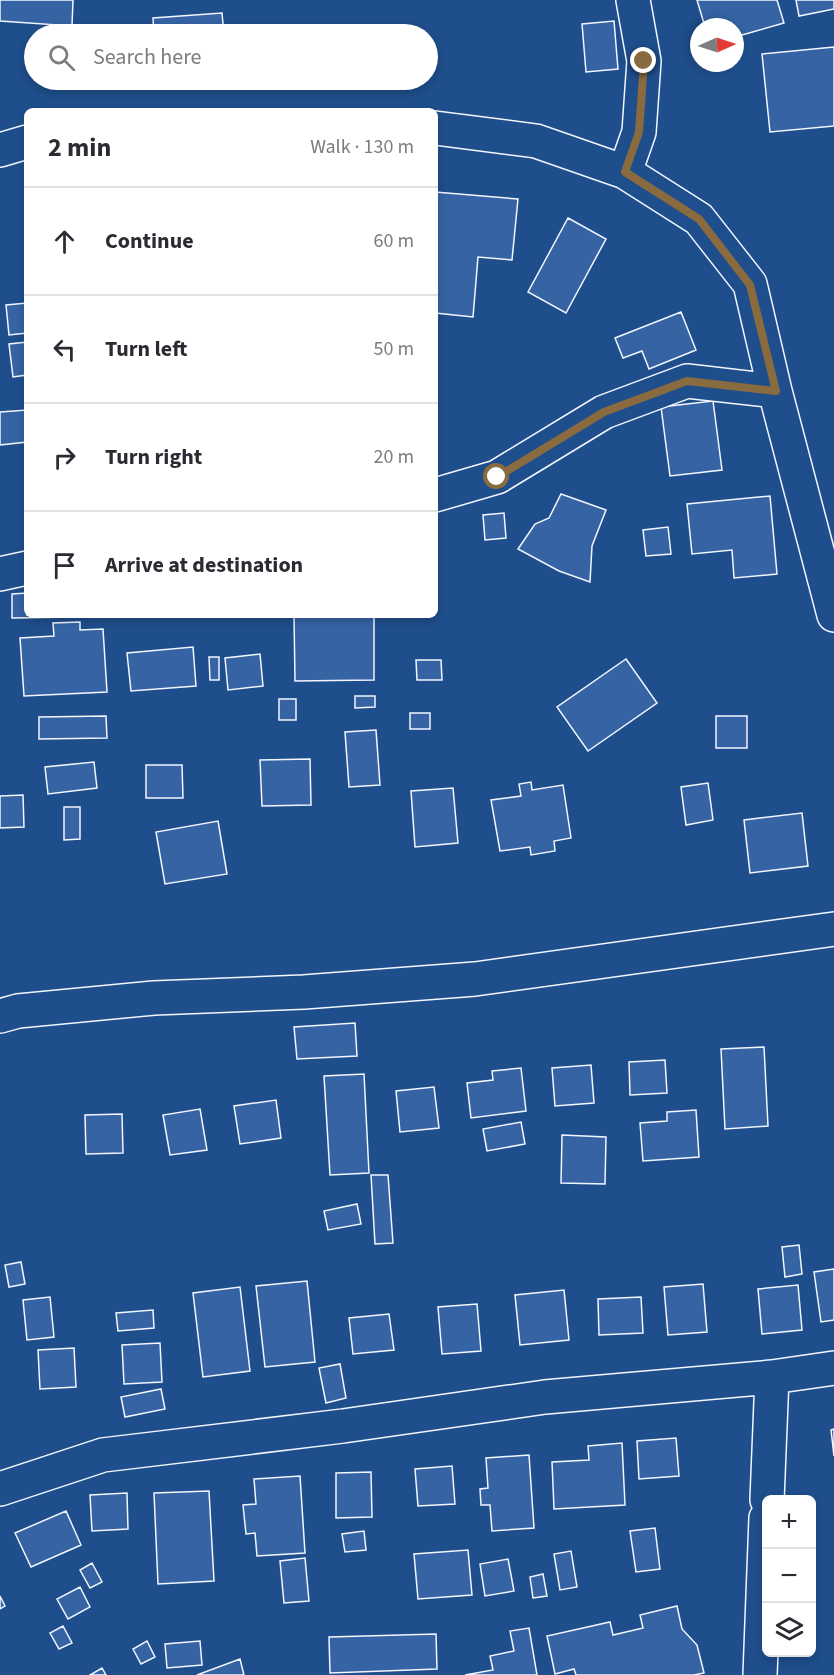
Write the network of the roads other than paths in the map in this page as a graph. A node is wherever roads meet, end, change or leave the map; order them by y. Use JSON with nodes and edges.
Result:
{"nodes":[{"id":1,"x":633,"y":0,"type":"edge"},
{"id":2,"x":438,"y":128,"type":"edge"},
{"id":3,"x":24,"y":143,"type":"edge"},
{"id":4,"x":0,"y":150,"type":"edge"},
{"id":5,"x":625,"y":172,"type":"junction"},
{"id":6,"x":776,"y":391,"type":"junction"},
{"id":7,"x":438,"y":494,"type":"edge"},
{"id":8,"x":24,"y":569,"type":"edge"},
{"id":9,"x":0,"y":574,"type":"edge"},
{"id":10,"x":834,"y":615,"type":"edge"},
{"id":11,"x":834,"y":929,"type":"edge"},
{"id":12,"x":0,"y":1016,"type":"edge"},
{"id":13,"x":834,"y":1368,"type":"edge"},
{"id":14,"x":772,"y":1377,"type":"junction"},
{"id":15,"x":0,"y":1489,"type":"edge"},
{"id":16,"x":767,"y":1495,"type":"edge"},
{"id":17,"x":765,"y":1549,"type":"edge"},
{"id":18,"x":760,"y":1675,"type":"edge"}],
"edges":[{"from":1,"to":5,"type":"street"},
{"from":2,"to":5,"type":"street"},
{"from":3,"to":4,"type":"street"},
{"from":5,"to":6,"type":"street"},
{"from":6,"to":7,"type":"street"},
{"from":6,"to":10,"type":"street"},
{"from":8,"to":9,"type":"street"},
{"from":11,"to":12,"type":"street"},
{"from":13,"to":14,"type":"street"},
{"from":14,"to":15,"type":"street"},
{"from":14,"to":16,"type":"street"},
{"from":17,"to":18,"type":"street"}]}
